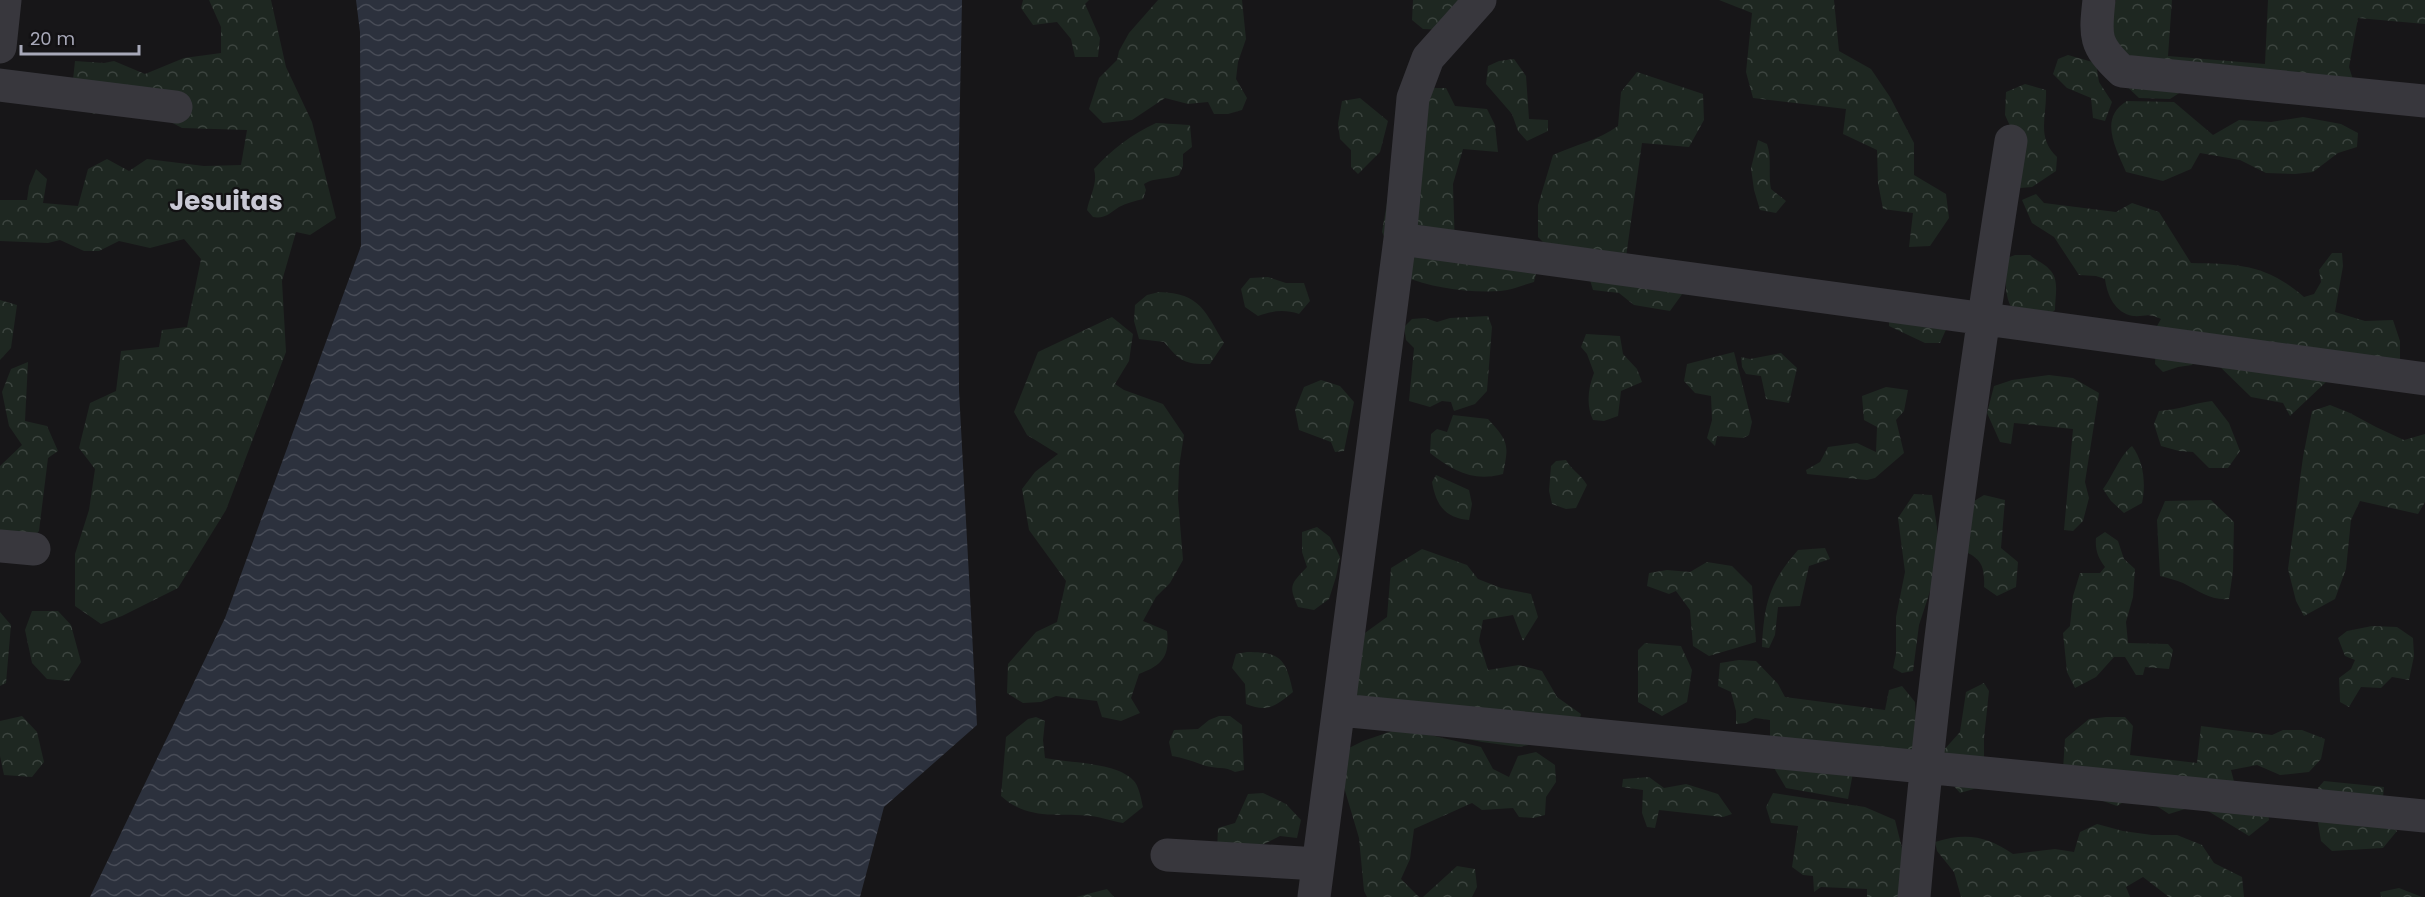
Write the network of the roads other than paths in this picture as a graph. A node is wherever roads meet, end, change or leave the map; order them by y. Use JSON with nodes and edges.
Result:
{"nodes":[{"id":1,"x":5,"y":0,"type":"edge"},
{"id":2,"x":1480,"y":0,"type":"edge"},
{"id":3,"x":2099,"y":0,"type":"edge"},
{"id":4,"x":0,"y":47,"type":"edge"},
{"id":5,"x":0,"y":85,"type":"edge"},
{"id":6,"x":2425,"y":101,"type":"edge"},
{"id":7,"x":176,"y":107,"type":"dead end"},
{"id":8,"x":2011,"y":141,"type":"dead end"},
{"id":9,"x":1400,"y":239,"type":"junction"},
{"id":10,"x":1983,"y":319,"type":"junction"},
{"id":11,"x":2425,"y":379,"type":"edge"},
{"id":12,"x":0,"y":546,"type":"edge"},
{"id":13,"x":34,"y":549,"type":"dead end"},
{"id":14,"x":1340,"y":710,"type":"junction"},
{"id":15,"x":1925,"y":769,"type":"junction"},
{"id":16,"x":2425,"y":816,"type":"edge"},
{"id":17,"x":1167,"y":855,"type":"dead end"},
{"id":18,"x":1318,"y":864,"type":"junction"},
{"id":19,"x":1314,"y":897,"type":"edge"},
{"id":20,"x":1914,"y":897,"type":"edge"}],
"edges":[{"from":1,"to":4,"type":"street"},
{"from":2,"to":9,"type":"street"},
{"from":3,"to":6,"type":"street"},
{"from":5,"to":7,"type":"street"},
{"from":8,"to":10,"type":"street"},
{"from":9,"to":10,"type":"street"},
{"from":9,"to":14,"type":"street"},
{"from":10,"to":11,"type":"street"},
{"from":10,"to":15,"type":"street"},
{"from":12,"to":13,"type":"street"},
{"from":14,"to":15,"type":"street"},
{"from":14,"to":18,"type":"street"},
{"from":15,"to":16,"type":"street"},
{"from":15,"to":20,"type":"street"},
{"from":17,"to":18,"type":"street"},
{"from":18,"to":19,"type":"street"}]}
